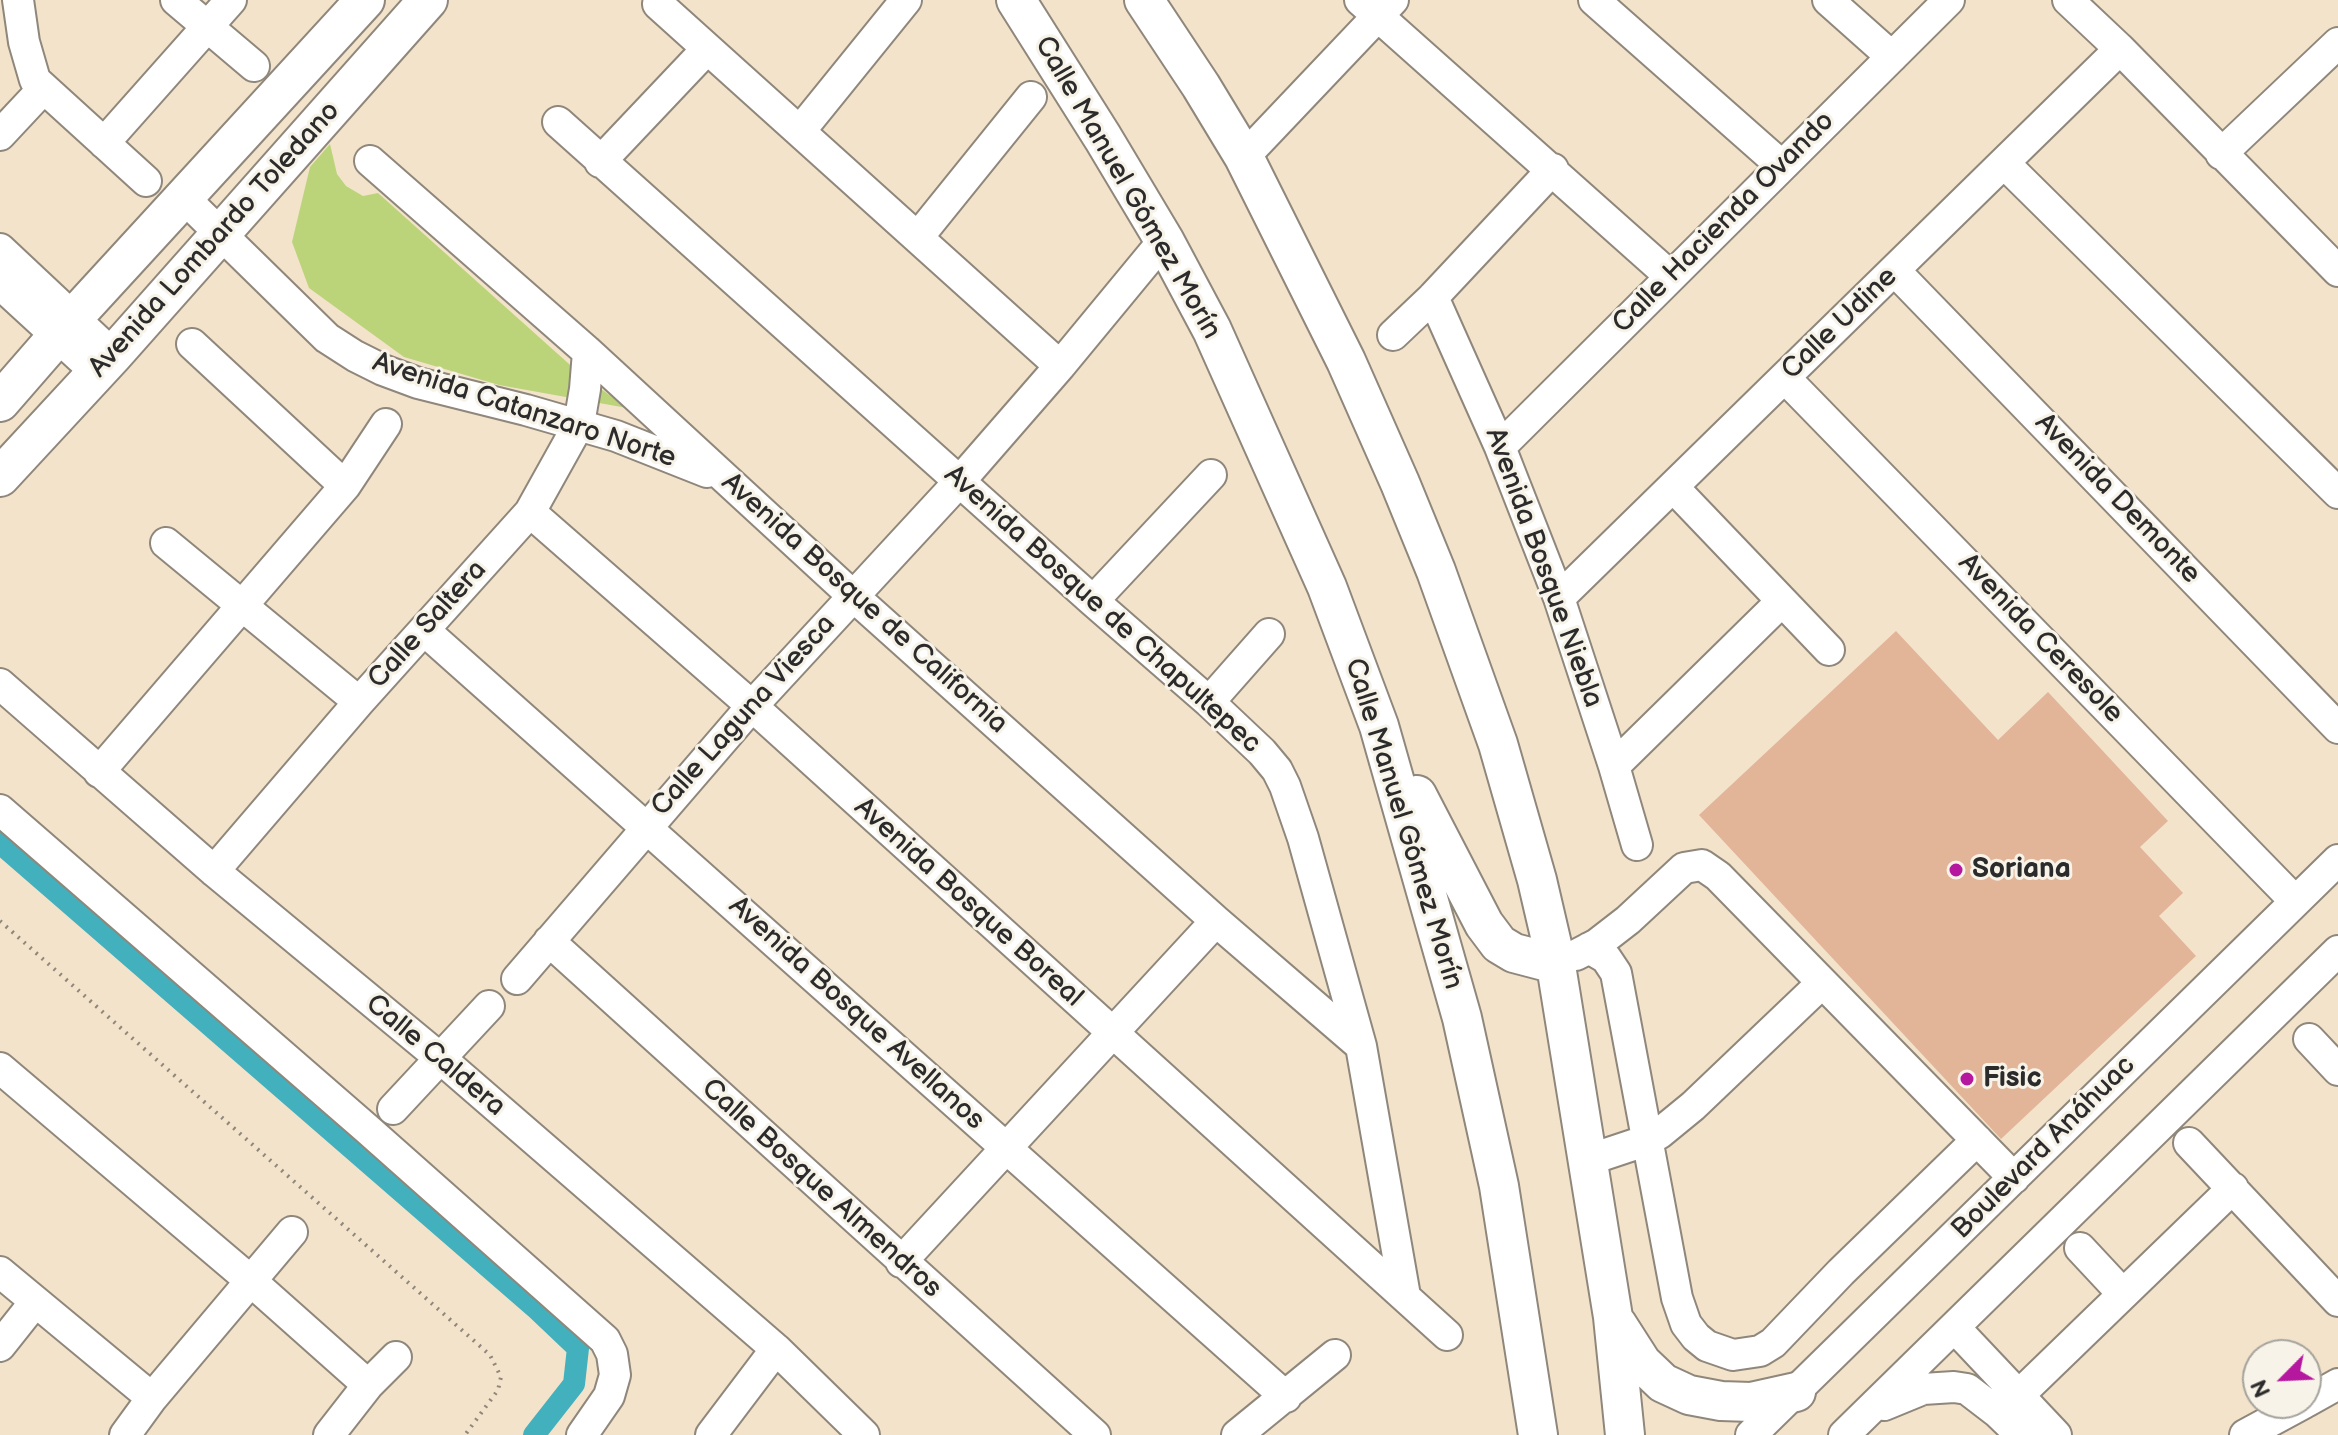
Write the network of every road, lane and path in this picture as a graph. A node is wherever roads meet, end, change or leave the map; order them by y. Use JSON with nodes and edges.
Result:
{"nodes":[{"id":1,"x":18,"y":0,"type":"edge"},
{"id":2,"x":176,"y":0,"type":"edge"},
{"id":3,"x":231,"y":0,"type":"edge"},
{"id":4,"x":365,"y":0,"type":"edge"},
{"id":5,"x":428,"y":0,"type":"edge"},
{"id":6,"x":1016,"y":0,"type":"edge"},
{"id":7,"x":1144,"y":0,"type":"edge"},
{"id":8,"x":1594,"y":0,"type":"edge"},
{"id":9,"x":1828,"y":0,"type":"edge"},
{"id":10,"x":1949,"y":0,"type":"edge"},
{"id":11,"x":2068,"y":0,"type":"edge"},
{"id":12,"x":658,"y":4,"type":"dead end"},
{"id":13,"x":891,"y":6,"type":"edge"},
{"id":14,"x":1378,"y":6,"type":"edge"},
{"id":15,"x":208,"y":27,"type":"junction"},
{"id":16,"x":2338,"y":43,"type":"edge"},
{"id":17,"x":707,"y":49,"type":"junction"},
{"id":18,"x":2120,"y":49,"type":"junction"},
{"id":19,"x":1892,"y":57,"type":"junction"},
{"id":20,"x":254,"y":66,"type":"dead end"},
{"id":21,"x":43,"y":89,"type":"junction"},
{"id":22,"x":1031,"y":97,"type":"dead end"},
{"id":23,"x":558,"y":122,"type":"dead end"},
{"id":24,"x":800,"y":131,"type":"junction"},
{"id":25,"x":0,"y":135,"type":"edge"},
{"id":26,"x":104,"y":143,"type":"junction"},
{"id":27,"x":2221,"y":154,"type":"junction"},
{"id":28,"x":1244,"y":157,"type":"junction"},
{"id":29,"x":370,"y":161,"type":"dead end"},
{"id":30,"x":600,"y":162,"type":"junction"},
{"id":31,"x":2005,"y":164,"type":"junction"},
{"id":32,"x":1782,"y":166,"type":"junction"},
{"id":33,"x":1553,"y":169,"type":"junction"},
{"id":34,"x":146,"y":181,"type":"dead end"},
{"id":35,"x":184,"y":198,"type":"junction"},
{"id":36,"x":221,"y":234,"type":"junction"},
{"id":37,"x":918,"y":237,"type":"junction"},
{"id":38,"x":1164,"y":240,"type":"junction"},
{"id":39,"x":5,"y":270,"type":"edge"},
{"id":40,"x":1895,"y":271,"type":"junction"},
{"id":41,"x":2338,"y":271,"type":"edge"},
{"id":42,"x":1670,"y":276,"type":"junction"},
{"id":43,"x":1433,"y":297,"type":"junction"},
{"id":44,"x":66,"y":327,"type":"junction"},
{"id":45,"x":1393,"y":335,"type":"dead end"},
{"id":46,"x":192,"y":344,"type":"dead end"},
{"id":47,"x":588,"y":352,"type":"junction"},
{"id":48,"x":105,"y":364,"type":"junction"},
{"id":49,"x":1060,"y":366,"type":"junction"},
{"id":50,"x":1785,"y":378,"type":"junction"},
{"id":51,"x":0,"y":402,"type":"edge"},
{"id":52,"x":386,"y":424,"type":"dead end"},
{"id":53,"x":579,"y":424,"type":"junction"},
{"id":54,"x":1500,"y":447,"type":"junction"},
{"id":55,"x":1211,"y":475,"type":"dead end"},
{"id":56,"x":0,"y":477,"type":"edge"},
{"id":57,"x":959,"y":482,"type":"junction"},
{"id":58,"x":730,"y":483,"type":"junction"},
{"id":59,"x":345,"y":486,"type":"junction"},
{"id":60,"x":1674,"y":488,"type":"junction"},
{"id":61,"x":2338,"y":493,"type":"edge"},
{"id":62,"x":530,"y":512,"type":"junction"},
{"id":63,"x":166,"y":543,"type":"dead end"},
{"id":64,"x":852,"y":595,"type":"junction"},
{"id":65,"x":1559,"y":598,"type":"junction"},
{"id":66,"x":1093,"y":601,"type":"junction"},
{"id":67,"x":1781,"y":602,"type":"junction"},
{"id":68,"x":243,"y":604,"type":"junction"},
{"id":69,"x":425,"y":631,"type":"junction"},
{"id":70,"x":1269,"y":634,"type":"dead end"},
{"id":71,"x":1829,"y":650,"type":"dead end"},
{"id":72,"x":0,"y":684,"type":"edge"},
{"id":73,"x":359,"y":702,"type":"junction"},
{"id":74,"x":1209,"y":702,"type":"junction"},
{"id":75,"x":752,"y":706,"type":"junction"},
{"id":76,"x":1379,"y":726,"type":"junction"},
{"id":77,"x":2338,"y":728,"type":"edge"},
{"id":78,"x":1614,"y":766,"type":"junction"},
{"id":79,"x":99,"y":772,"type":"junction"},
{"id":80,"x":0,"y":810,"type":"edge"},
{"id":81,"x":645,"y":827,"type":"junction"},
{"id":82,"x":1637,"y":845,"type":"dead end"},
{"id":83,"x":2336,"y":867,"type":"edge"},
{"id":84,"x":214,"y":871,"type":"junction"},
{"id":85,"x":2295,"y":901,"type":"junction"},
{"id":86,"x":0,"y":921,"type":"edge"},
{"id":87,"x":1216,"y":921,"type":"junction"},
{"id":88,"x":549,"y":941,"type":"junction"},
{"id":89,"x":2338,"y":951,"type":"edge"},
{"id":90,"x":1573,"y":956,"type":"junction"},
{"id":91,"x":517,"y":979,"type":"dead end"},
{"id":92,"x":1822,"y":983,"type":"junction"},
{"id":93,"x":489,"y":1006,"type":"dead end"},
{"id":94,"x":1112,"y":1033,"type":"junction"},
{"id":95,"x":2309,"y":1039,"type":"dead end"},
{"id":96,"x":1361,"y":1046,"type":"junction"},
{"id":97,"x":440,"y":1058,"type":"junction"},
{"id":98,"x":0,"y":1068,"type":"edge"},
{"id":99,"x":2338,"y":1070,"type":"edge"},
{"id":100,"x":393,"y":1109,"type":"dead end"},
{"id":101,"x":1648,"y":1140,"type":"junction"},
{"id":102,"x":1977,"y":1140,"type":"junction"},
{"id":103,"x":2189,"y":1143,"type":"dead end"},
{"id":104,"x":1007,"y":1147,"type":"junction"},
{"id":105,"x":1588,"y":1160,"type":"junction"},
{"id":106,"x":2014,"y":1178,"type":"junction"},
{"id":107,"x":2233,"y":1188,"type":"junction"},
{"id":108,"x":292,"y":1232,"type":"dead end"},
{"id":109,"x":2080,"y":1248,"type":"dead end"},
{"id":110,"x":901,"y":1262,"type":"junction"},
{"id":111,"x":0,"y":1272,"type":"edge"},
{"id":112,"x":251,"y":1281,"type":"junction"},
{"id":113,"x":2122,"y":1293,"type":"junction"},
{"id":114,"x":1405,"y":1296,"type":"junction"},
{"id":115,"x":2338,"y":1301,"type":"edge"},
{"id":116,"x":35,"y":1302,"type":"junction"},
{"id":117,"x":1613,"y":1317,"type":"junction"},
{"id":118,"x":1955,"y":1328,"type":"junction"},
{"id":119,"x":1447,"y":1335,"type":"dead end"},
{"id":120,"x":0,"y":1346,"type":"edge"},
{"id":121,"x":776,"y":1349,"type":"junction"},
{"id":122,"x":1335,"y":1355,"type":"dead end"},
{"id":123,"x":396,"y":1357,"type":"dead end"},
{"id":124,"x":368,"y":1385,"type":"junction"},
{"id":125,"x":1796,"y":1392,"type":"junction"},
{"id":126,"x":2019,"y":1395,"type":"junction"},
{"id":127,"x":1286,"y":1397,"type":"junction"},
{"id":128,"x":152,"y":1398,"type":"junction"},
{"id":129,"x":2276,"y":1419,"type":"edge"},
{"id":130,"x":1854,"y":1425,"type":"edge"},
{"id":131,"x":2253,"y":1433,"type":"edge"},
{"id":132,"x":125,"y":1435,"type":"edge"},
{"id":133,"x":329,"y":1435,"type":"edge"},
{"id":134,"x":465,"y":1435,"type":"edge"},
{"id":135,"x":582,"y":1435,"type":"edge"},
{"id":136,"x":711,"y":1435,"type":"edge"},
{"id":137,"x":864,"y":1435,"type":"edge"},
{"id":138,"x":1095,"y":1435,"type":"edge"},
{"id":139,"x":1237,"y":1435,"type":"edge"},
{"id":140,"x":1538,"y":1435,"type":"edge"},
{"id":141,"x":1625,"y":1435,"type":"edge"},
{"id":142,"x":1751,"y":1435,"type":"edge"},
{"id":143,"x":2021,"y":1435,"type":"edge"},
{"id":144,"x":2056,"y":1435,"type":"edge"}],
"edges":[{"from":1,"to":21,"type":"street"},
{"from":2,"to":15,"type":"street"},
{"from":3,"to":15,"type":"street"},
{"from":4,"to":35,"type":"main road","name":"Avenida Lombardo Toledano"},
{"from":5,"to":36,"type":"main road","name":"Avenida Lombardo Toledano"},
{"from":6,"to":38,"type":"main road","name":"Calle Manuel Gómez Morín"},
{"from":7,"to":28,"type":"main road"},
{"from":8,"to":32,"type":"street"},
{"from":9,"to":19,"type":"street"},
{"from":10,"to":19,"type":"street","name":"Calle Hacienda Ovando"},
{"from":11,"to":18,"type":"street"},
{"from":12,"to":17,"type":"street"},
{"from":13,"to":24,"type":"street"},
{"from":14,"to":28,"type":"street"},
{"from":14,"to":33,"type":"street"},
{"from":15,"to":20,"type":"street"},
{"from":15,"to":26,"type":"street"},
{"from":16,"to":27,"type":"street"},
{"from":17,"to":24,"type":"street"},
{"from":17,"to":30,"type":"street"},
{"from":18,"to":27,"type":"street"},
{"from":18,"to":31,"type":"street","name":"Calle Udine"},
{"from":19,"to":32,"type":"street","name":"Calle Hacienda Ovando"},
{"from":21,"to":25,"type":"street"},
{"from":21,"to":26,"type":"street"},
{"from":22,"to":37,"type":"street"},
{"from":23,"to":30,"type":"street","name":"Avenida Bosque de Chapultepec"},
{"from":24,"to":37,"type":"street"},
{"from":26,"to":34,"type":"street"},
{"from":27,"to":41,"type":"street"},
{"from":28,"to":90,"type":"main road"},
{"from":29,"to":47,"type":"street","name":"Avenida Bosque de California"},
{"from":30,"to":57,"type":"street","name":"Avenida Bosque de Chapultepec"},
{"from":31,"to":40,"type":"street","name":"Calle Udine"},
{"from":31,"to":61,"type":"street"},
{"from":32,"to":42,"type":"street","name":"Calle Hacienda Ovando"},
{"from":33,"to":42,"type":"street"},
{"from":33,"to":43,"type":"street"},
{"from":35,"to":36,"type":"street","name":"Avenida Catanzaro Norte"},
{"from":35,"to":44,"type":"main road","name":"Avenida Lombardo Toledano"},
{"from":36,"to":48,"type":"main road","name":"Avenida Lombardo Toledano"},
{"from":36,"to":53,"type":"street","name":"Avenida Catanzaro Norte"},
{"from":37,"to":49,"type":"street"},
{"from":38,"to":49,"type":"street","name":"Calle Laguna Viesca"},
{"from":38,"to":76,"type":"main road","name":"Calle Manuel Gómez Morín"},
{"from":39,"to":44,"type":"street"},
{"from":40,"to":50,"type":"street","name":"Calle Udine"},
{"from":40,"to":77,"type":"street","name":"Avenida Demonte"},
{"from":42,"to":54,"type":"street","name":"Calle Hacienda Ovando"},
{"from":43,"to":45,"type":"street"},
{"from":43,"to":54,"type":"street","name":"Avenida Bosque Niebla"},
{"from":44,"to":48,"type":"street"},
{"from":44,"to":51,"type":"main road","name":"Avenida Lombardo Toledano"},
{"from":46,"to":59,"type":"street"},
{"from":47,"to":53,"type":"street","name":"Calle Saltera"},
{"from":47,"to":58,"type":"street","name":"Avenida Bosque de California"},
{"from":48,"to":56,"type":"main road","name":"Avenida Lombardo Toledano"},
{"from":49,"to":57,"type":"street","name":"Calle Laguna Viesca"},
{"from":50,"to":60,"type":"street","name":"Calle Udine"},
{"from":50,"to":85,"type":"street","name":"Avenida Ceresole"},
{"from":52,"to":59,"type":"street"},
{"from":53,"to":58,"type":"street","name":"Avenida Catanzaro Norte"},
{"from":53,"to":62,"type":"street","name":"Calle Saltera"},
{"from":54,"to":65,"type":"street","name":"Avenida Bosque Niebla"},
{"from":55,"to":66,"type":"street"},
{"from":57,"to":64,"type":"street","name":"Calle Laguna Viesca"},
{"from":57,"to":66,"type":"street","name":"Avenida Bosque de Chapultepec"},
{"from":58,"to":64,"type":"street","name":"Avenida Bosque de California"},
{"from":59,"to":68,"type":"street"},
{"from":60,"to":65,"type":"street","name":"Calle Udine"},
{"from":60,"to":67,"type":"street"},
{"from":62,"to":69,"type":"street","name":"Calle Saltera"},
{"from":62,"to":75,"type":"street","name":"Avenida Bosque Boreal"},
{"from":63,"to":68,"type":"street"},
{"from":64,"to":75,"type":"street","name":"Calle Laguna Viesca"},
{"from":64,"to":87,"type":"street","name":"Avenida Bosque de California"},
{"from":65,"to":78,"type":"street","name":"Avenida Bosque Niebla"},
{"from":66,"to":74,"type":"street","name":"Avenida Bosque de Chapultepec"},
{"from":67,"to":71,"type":"street"},
{"from":67,"to":78,"type":"street"},
{"from":68,"to":73,"type":"street"},
{"from":68,"to":79,"type":"street"},
{"from":69,"to":73,"type":"street","name":"Calle Saltera"},
{"from":69,"to":81,"type":"street","name":"Avenida Bosque Avellanos"},
{"from":70,"to":74,"type":"street"},
{"from":72,"to":79,"type":"street","name":"Calle Caldera"},
{"from":73,"to":84,"type":"street","name":"Calle Saltera"},
{"from":74,"to":96,"type":"street","name":"Avenida Bosque de Chapultepec"},
{"from":75,"to":81,"type":"street","name":"Calle Laguna Viesca"},
{"from":75,"to":94,"type":"street","name":"Avenida Bosque Boreal"},
{"from":76,"to":90,"type":"main road"},
{"from":76,"to":140,"type":"main road","name":"Calle Manuel Gómez Morín"},
{"from":78,"to":82,"type":"street","name":"Avenida Bosque Niebla"},
{"from":79,"to":84,"type":"street","name":"Calle Caldera"},
{"from":80,"to":135,"type":"street"},
{"from":81,"to":88,"type":"street","name":"Calle Laguna Viesca"},
{"from":81,"to":104,"type":"street","name":"Avenida Bosque Avellanos"},
{"from":83,"to":85,"type":"street","name":"Boulevard Anáhuac"},
{"from":84,"to":97,"type":"street","name":"Calle Caldera"},
{"from":85,"to":106,"type":"street","name":"Boulevard Anáhuac"},
{"from":86,"to":134,"type":"path"},
{"from":87,"to":94,"type":"street"},
{"from":87,"to":96,"type":"street","name":"Avenida Bosque de California"},
{"from":88,"to":91,"type":"street","name":"Calle Laguna Viesca"},
{"from":88,"to":110,"type":"street","name":"Calle Bosque Almendros"},
{"from":89,"to":118,"type":"street"},
{"from":90,"to":92,"type":"street"},
{"from":90,"to":101,"type":"street"},
{"from":90,"to":105,"type":"main road"},
{"from":92,"to":101,"type":"street"},
{"from":92,"to":102,"type":"street"},
{"from":93,"to":97,"type":"street"},
{"from":94,"to":104,"type":"street"},
{"from":94,"to":114,"type":"street","name":"Avenida Bosque Boreal"},
{"from":95,"to":99,"type":"street"},
{"from":96,"to":114,"type":"street","name":"Avenida Bosque de Chapultepec"},
{"from":97,"to":100,"type":"street"},
{"from":97,"to":121,"type":"street","name":"Calle Caldera"},
{"from":98,"to":112,"type":"street"},
{"from":101,"to":102,"type":"street"},
{"from":101,"to":105,"type":"street"},
{"from":102,"to":106,"type":"street"},
{"from":103,"to":107,"type":"street"},
{"from":104,"to":110,"type":"street"},
{"from":104,"to":127,"type":"street","name":"Avenida Bosque Avellanos"},
{"from":105,"to":117,"type":"main road"},
{"from":106,"to":125,"type":"street","name":"Boulevard Anáhuac"},
{"from":107,"to":113,"type":"street"},
{"from":107,"to":115,"type":"street"},
{"from":108,"to":112,"type":"street"},
{"from":109,"to":113,"type":"street"},
{"from":110,"to":138,"type":"street","name":"Calle Bosque Almendros"},
{"from":111,"to":116,"type":"street"},
{"from":112,"to":124,"type":"street"},
{"from":112,"to":128,"type":"street"},
{"from":113,"to":126,"type":"street"},
{"from":114,"to":119,"type":"street","name":"Avenida Bosque Boreal"},
{"from":116,"to":120,"type":"street"},
{"from":116,"to":128,"type":"street"},
{"from":117,"to":125,"type":"main road"},
{"from":117,"to":141,"type":"main road"},
{"from":118,"to":126,"type":"street"},
{"from":118,"to":130,"type":"street"},
{"from":121,"to":136,"type":"street"},
{"from":121,"to":137,"type":"street","name":"Calle Caldera"},
{"from":122,"to":127,"type":"street"},
{"from":123,"to":124,"type":"street"},
{"from":124,"to":133,"type":"street"},
{"from":125,"to":142,"type":"street","name":"Boulevard Anáhuac"},
{"from":126,"to":144,"type":"street"},
{"from":127,"to":139,"type":"street"},
{"from":128,"to":132,"type":"street"},
{"from":129,"to":131,"type":"street"},
{"from":130,"to":143,"type":"street"}]}
